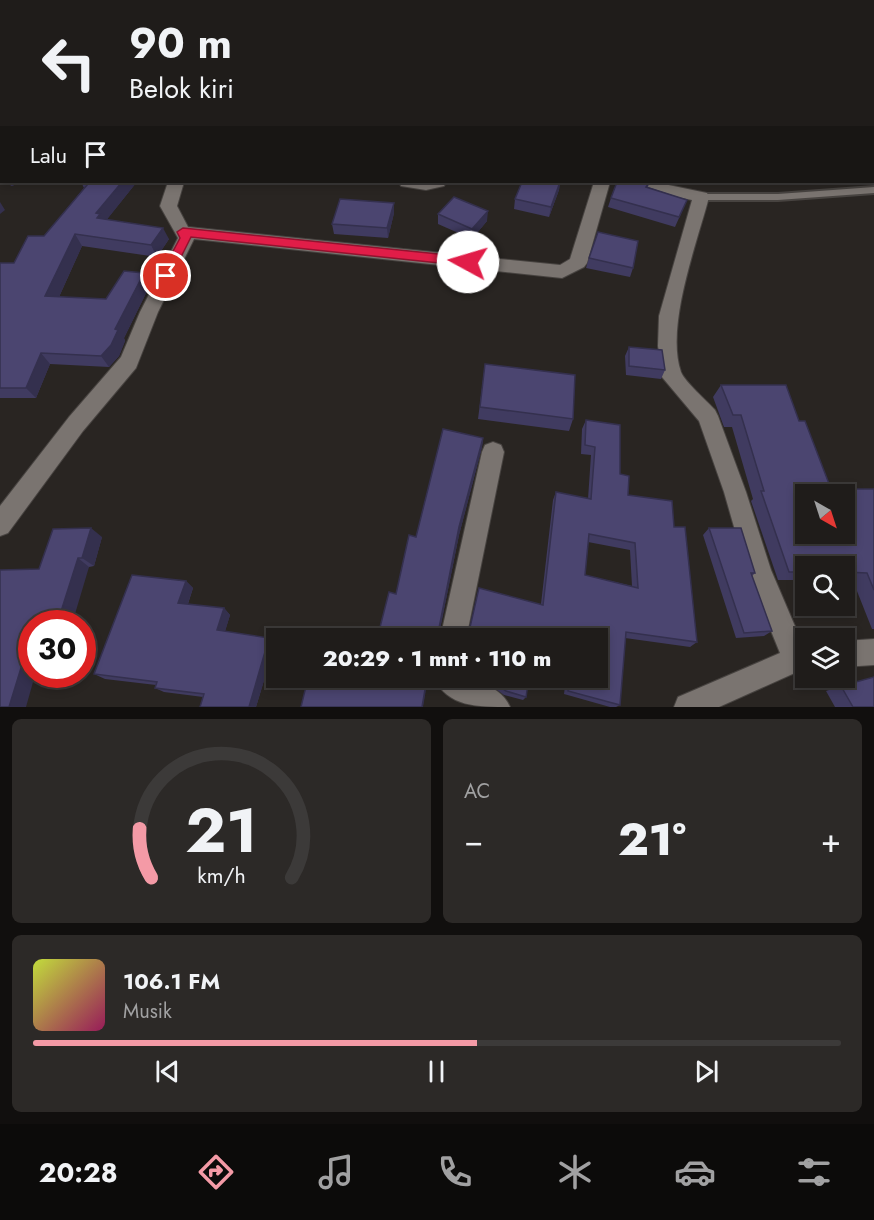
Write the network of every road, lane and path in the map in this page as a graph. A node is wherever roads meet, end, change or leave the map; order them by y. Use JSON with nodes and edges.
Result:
{"nodes":[{"id":1,"x":175,"y":183,"type":"edge"},
{"id":2,"x":413,"y":183,"type":"edge"},
{"id":3,"x":434,"y":183,"type":"edge"},
{"id":4,"x":602,"y":183,"type":"edge"},
{"id":5,"x":637,"y":183,"type":"edge"},
{"id":6,"x":874,"y":190,"type":"edge"},
{"id":7,"x":701,"y":197,"type":"junction"},
{"id":8,"x":183,"y":232,"type":"junction"},
{"id":9,"x":493,"y":452,"type":"dead end"},
{"id":10,"x":0,"y":525,"type":"edge"},
{"id":11,"x":455,"y":628,"type":"edge"},
{"id":12,"x":795,"y":647,"type":"edge"},
{"id":13,"x":874,"y":652,"type":"edge"},
{"id":14,"x":855,"y":653,"type":"edge"},
{"id":15,"x":795,"y":662,"type":"edge"},
{"id":16,"x":455,"y":688,"type":"edge"},
{"id":17,"x":496,"y":707,"type":"edge"},
{"id":18,"x":688,"y":707,"type":"edge"}],
"edges":[{"from":1,"to":8,"type":"street"},
{"from":2,"to":3,"type":"street"},
{"from":4,"to":8,"type":"street"},
{"from":5,"to":7,"type":"street"},
{"from":6,"to":7,"type":"lane"},
{"from":7,"to":12,"type":"street"},
{"from":8,"to":10,"type":"street"},
{"from":9,"to":11,"type":"street"},
{"from":13,"to":14,"type":"street"},
{"from":15,"to":18,"type":"street"},
{"from":16,"to":17,"type":"street"}]}
